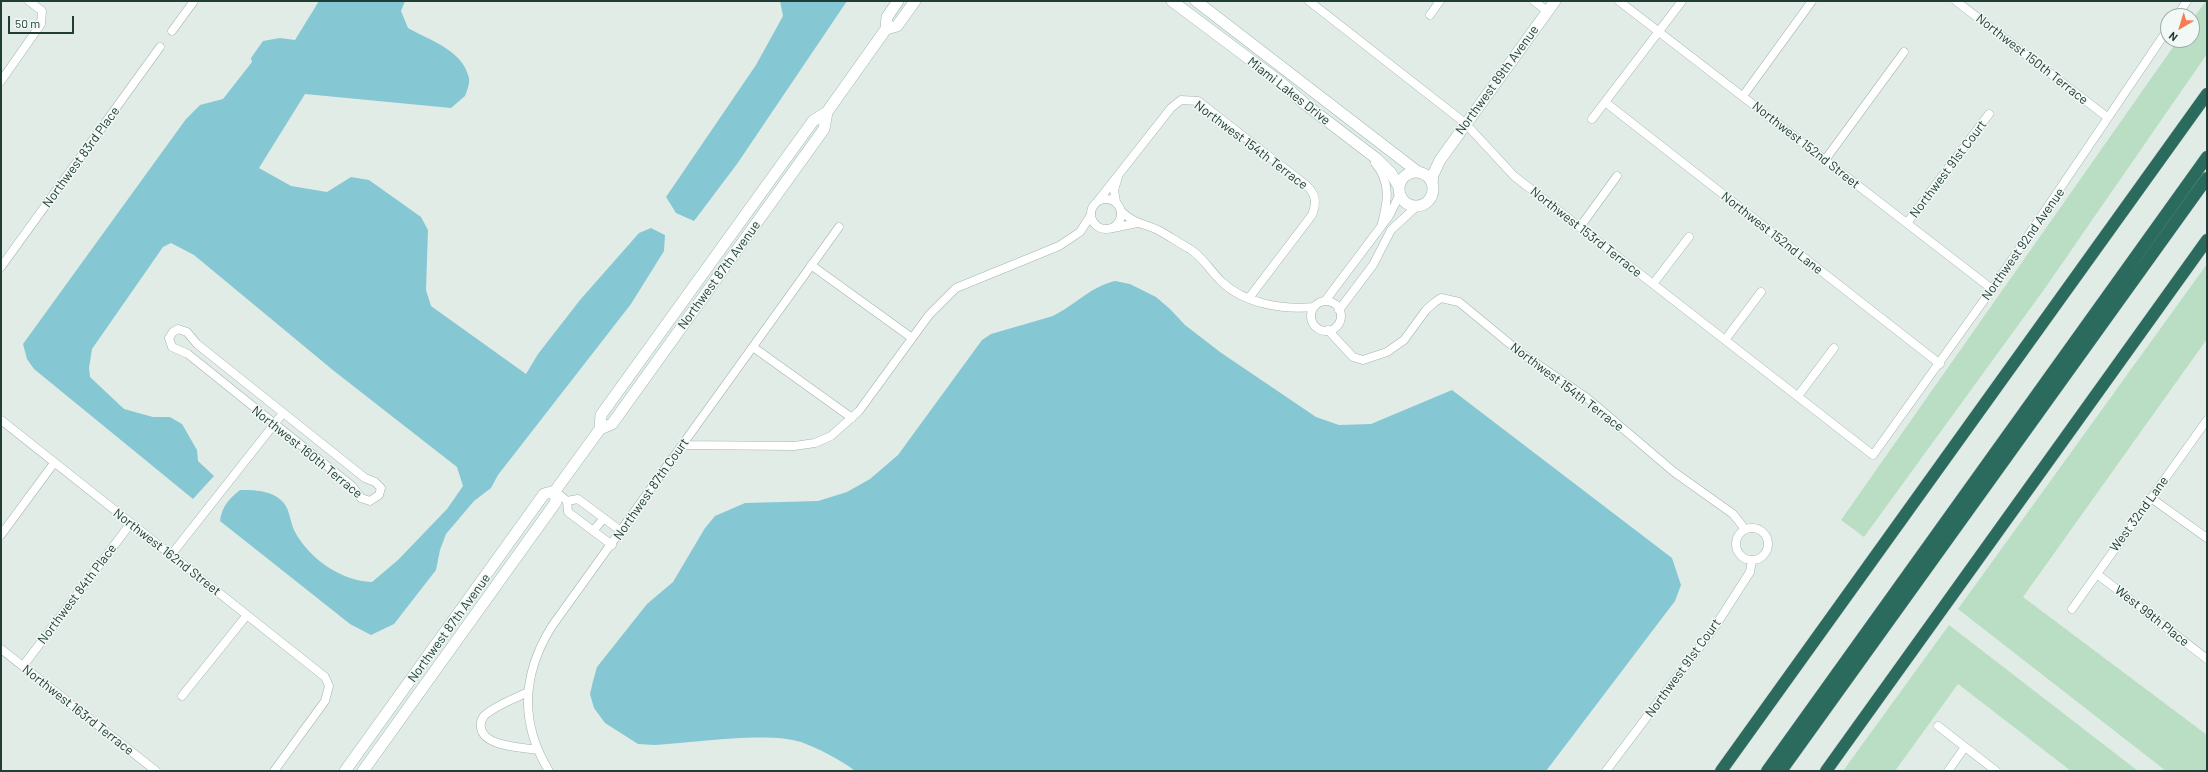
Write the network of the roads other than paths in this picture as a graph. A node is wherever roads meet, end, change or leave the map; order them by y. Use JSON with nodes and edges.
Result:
{"nodes":[{"id":1,"x":29,"y":1,"type":"edge"},
{"id":2,"x":194,"y":1,"type":"edge"},
{"id":3,"x":898,"y":1,"type":"edge"},
{"id":4,"x":915,"y":1,"type":"edge"},
{"id":5,"x":1172,"y":1,"type":"edge"},
{"id":6,"x":1196,"y":1,"type":"edge"},
{"id":7,"x":1308,"y":1,"type":"edge"},
{"id":8,"x":1440,"y":1,"type":"edge"},
{"id":9,"x":1534,"y":1,"type":"edge"},
{"id":10,"x":1555,"y":1,"type":"edge"},
{"id":11,"x":1619,"y":1,"type":"edge"},
{"id":12,"x":1682,"y":1,"type":"edge"},
{"id":13,"x":1812,"y":1,"type":"edge"},
{"id":14,"x":1956,"y":1,"type":"edge"},
{"id":15,"x":2176,"y":1,"type":"edge"},
{"id":16,"x":2186,"y":4,"type":"edge"},
{"id":17,"x":1547,"y":12,"type":"junction"},
{"id":18,"x":1430,"y":15,"type":"dead end"},
{"id":19,"x":886,"y":30,"type":"junction"},
{"id":20,"x":172,"y":31,"type":"dead end"},
{"id":21,"x":1660,"y":32,"type":"junction"},
{"id":22,"x":2160,"y":41,"type":"edge"},
{"id":23,"x":160,"y":47,"type":"dead end"},
{"id":24,"x":1904,"y":52,"type":"dead end"},
{"id":25,"x":1,"y":81,"type":"edge"},
{"id":26,"x":2207,"y":94,"type":"edge"},
{"id":27,"x":1742,"y":96,"type":"junction"},
{"id":28,"x":1605,"y":102,"type":"junction"},
{"id":29,"x":1989,"y":114,"type":"dead end"},
{"id":30,"x":2108,"y":117,"type":"junction"},
{"id":31,"x":1592,"y":119,"type":"dead end"},
{"id":32,"x":1465,"y":123,"type":"junction"},
{"id":33,"x":1371,"y":155,"type":"junction"},
{"id":34,"x":2207,"y":157,"type":"edge"},
{"id":35,"x":1440,"y":160,"type":"junction"},
{"id":36,"x":1825,"y":160,"type":"junction"},
{"id":37,"x":1420,"y":172,"type":"junction"},
{"id":38,"x":1119,"y":175,"type":"junction"},
{"id":39,"x":1617,"y":176,"type":"dead end"},
{"id":40,"x":2207,"y":178,"type":"edge"},
{"id":41,"x":1432,"y":184,"type":"junction"},
{"id":42,"x":1399,"y":190,"type":"junction"},
{"id":43,"x":1097,"y":202,"type":"junction"},
{"id":44,"x":1116,"y":202,"type":"junction"},
{"id":45,"x":1417,"y":206,"type":"junction"},
{"id":46,"x":1121,"y":211,"type":"junction"},
{"id":47,"x":1091,"y":215,"type":"junction"},
{"id":48,"x":1137,"y":223,"type":"junction"},
{"id":49,"x":1907,"y":223,"type":"junction"},
{"id":50,"x":1381,"y":224,"type":"junction"},
{"id":51,"x":1580,"y":226,"type":"junction"},
{"id":52,"x":839,"y":227,"type":"dead end"},
{"id":53,"x":1099,"y":228,"type":"junction"},
{"id":54,"x":1113,"y":228,"type":"junction"},
{"id":55,"x":1080,"y":232,"type":"junction"},
{"id":56,"x":1689,"y":237,"type":"dead end"},
{"id":57,"x":2207,"y":240,"type":"edge"},
{"id":58,"x":811,"y":265,"type":"junction"},
{"id":59,"x":1,"y":267,"type":"edge"},
{"id":60,"x":1653,"y":284,"type":"junction"},
{"id":61,"x":1992,"y":289,"type":"junction"},
{"id":62,"x":1761,"y":292,"type":"dead end"},
{"id":63,"x":1249,"y":298,"type":"junction"},
{"id":64,"x":1325,"y":301,"type":"junction"},
{"id":65,"x":1314,"y":307,"type":"junction"},
{"id":66,"x":1294,"y":309,"type":"junction"},
{"id":67,"x":1339,"y":310,"type":"junction"},
{"id":68,"x":1312,"y":319,"type":"junction"},
{"id":69,"x":1339,"y":323,"type":"junction"},
{"id":70,"x":1328,"y":330,"type":"junction"},
{"id":71,"x":912,"y":338,"type":"junction"},
{"id":72,"x":1725,"y":340,"type":"junction"},
{"id":73,"x":1341,"y":342,"type":"junction"},
{"id":74,"x":753,"y":347,"type":"junction"},
{"id":75,"x":1834,"y":348,"type":"dead end"},
{"id":76,"x":1940,"y":364,"type":"junction"},
{"id":77,"x":1798,"y":396,"type":"junction"},
{"id":78,"x":282,"y":413,"type":"junction"},
{"id":79,"x":852,"y":418,"type":"junction"},
{"id":80,"x":1,"y":420,"type":"edge"},
{"id":81,"x":274,"y":424,"type":"junction"},
{"id":82,"x":2206,"y":424,"type":"edge"},
{"id":83,"x":682,"y":445,"type":"junction"},
{"id":84,"x":1873,"y":455,"type":"joint"},
{"id":85,"x":54,"y":463,"type":"junction"},
{"id":86,"x":555,"y":491,"type":"junction"},
{"id":87,"x":2151,"y":498,"type":"junction"},
{"id":88,"x":566,"y":501,"type":"junction"},
{"id":89,"x":604,"y":518,"type":"junction"},
{"id":90,"x":131,"y":523,"type":"junction"},
{"id":91,"x":1745,"y":529,"type":"junction"},
{"id":92,"x":593,"y":531,"type":"junction"},
{"id":93,"x":621,"y":531,"type":"junction"},
{"id":94,"x":1,"y":535,"type":"edge"},
{"id":95,"x":2207,"y":538,"type":"edge"},
{"id":96,"x":612,"y":545,"type":"junction"},
{"id":97,"x":171,"y":555,"type":"junction"},
{"id":98,"x":1752,"y":560,"type":"junction"},
{"id":99,"x":2097,"y":574,"type":"junction"},
{"id":100,"x":2072,"y":609,"type":"dead end"},
{"id":101,"x":247,"y":615,"type":"junction"},
{"id":102,"x":1,"y":649,"type":"edge"},
{"id":103,"x":2207,"y":659,"type":"edge"},
{"id":104,"x":22,"y":666,"type":"junction"},
{"id":105,"x":528,"y":692,"type":"junction"},
{"id":106,"x":182,"y":696,"type":"dead end"},
{"id":107,"x":1938,"y":726,"type":"dead end"},
{"id":108,"x":1965,"y":747,"type":"junction"},
{"id":109,"x":538,"y":750,"type":"junction"},
{"id":110,"x":156,"y":771,"type":"edge"},
{"id":111,"x":274,"y":771,"type":"edge"},
{"id":112,"x":345,"y":771,"type":"edge"},
{"id":113,"x":363,"y":771,"type":"edge"},
{"id":114,"x":549,"y":771,"type":"edge"},
{"id":115,"x":1606,"y":771,"type":"edge"},
{"id":116,"x":1721,"y":771,"type":"edge"},
{"id":117,"x":1767,"y":771,"type":"edge"},
{"id":118,"x":1780,"y":771,"type":"edge"},
{"id":119,"x":1826,"y":771,"type":"edge"},
{"id":120,"x":1948,"y":771,"type":"edge"},
{"id":121,"x":1996,"y":771,"type":"edge"}],
"edges":[{"from":1,"to":25,"type":"street"},
{"from":2,"to":20,"type":"street"},
{"from":3,"to":19,"type":"street","name":"Northwest 87th Avenue"},
{"from":4,"to":19,"type":"street","name":"Northwest 87th Avenue"},
{"from":5,"to":33,"type":"street","name":"Miami Lakes Drive"},
{"from":6,"to":37,"type":"street","name":"Miami Lakes Drive"},
{"from":7,"to":32,"type":"street","name":"Northwest 153rd Terrace"},
{"from":8,"to":18,"type":"street"},
{"from":9,"to":17,"type":"street"},
{"from":10,"to":17,"type":"street","name":"Northwest 89th Avenue"},
{"from":11,"to":21,"type":"street","name":"Northwest 152nd Street"},
{"from":12,"to":21,"type":"street"},
{"from":13,"to":27,"type":"street"},
{"from":14,"to":30,"type":"street","name":"Northwest 150th Terrace"},
{"from":15,"to":16,"type":"street"},
{"from":17,"to":32,"type":"street","name":"Northwest 89th Avenue"},
{"from":19,"to":86,"type":"street","name":"Northwest 87th Avenue"},
{"from":21,"to":27,"type":"street","name":"Northwest 152nd Street"},
{"from":21,"to":28,"type":"street"},
{"from":22,"to":30,"type":"street","name":"Northwest 92nd Avenue"},
{"from":23,"to":59,"type":"street","name":"Northwest 83rd Place"},
{"from":24,"to":36,"type":"street"},
{"from":26,"to":116,"type":"highway"},
{"from":27,"to":36,"type":"street","name":"Northwest 152nd Street"},
{"from":28,"to":31,"type":"street"},
{"from":28,"to":76,"type":"street","name":"Northwest 152nd Lane"},
{"from":29,"to":49,"type":"street","name":"Northwest 91st Court"},
{"from":30,"to":61,"type":"street","name":"Northwest 92nd Avenue"},
{"from":32,"to":35,"type":"street","name":"Northwest 89th Avenue"},
{"from":32,"to":51,"type":"street","name":"Northwest 153rd Terrace"},
{"from":33,"to":42,"type":"street","name":"Miami Lakes Drive"},
{"from":33,"to":50,"type":"street"},
{"from":34,"to":117,"type":"highway"},
{"from":35,"to":37,"type":"street","name":"Northwest 89th Avenue"},
{"from":35,"to":41,"type":"street","name":"Northwest 89th Avenue"},
{"from":36,"to":49,"type":"street","name":"Northwest 152nd Street"},
{"from":37,"to":41,"type":"street"},
{"from":37,"to":42,"type":"street"},
{"from":38,"to":43,"type":"street"},
{"from":38,"to":44,"type":"street"},
{"from":38,"to":63,"type":"street","name":"Northwest 154th Terrace"},
{"from":39,"to":51,"type":"street"},
{"from":40,"to":118,"type":"highway"},
{"from":41,"to":45,"type":"street"},
{"from":42,"to":45,"type":"street"},
{"from":42,"to":50,"type":"street"},
{"from":43,"to":44,"type":"street"},
{"from":43,"to":47,"type":"street"},
{"from":44,"to":46,"type":"street"},
{"from":45,"to":67,"type":"street"},
{"from":46,"to":48,"type":"street"},
{"from":46,"to":54,"type":"street"},
{"from":47,"to":53,"type":"street"},
{"from":47,"to":55,"type":"street"},
{"from":48,"to":54,"type":"street"},
{"from":48,"to":63,"type":"street"},
{"from":49,"to":61,"type":"street","name":"Northwest 152nd Street"},
{"from":50,"to":64,"type":"street"},
{"from":51,"to":60,"type":"street","name":"Northwest 153rd Terrace"},
{"from":52,"to":58,"type":"street","name":"Northwest 87th Court"},
{"from":53,"to":54,"type":"street"},
{"from":53,"to":55,"type":"street"},
{"from":55,"to":71,"type":"street"},
{"from":56,"to":60,"type":"street"},
{"from":57,"to":119,"type":"highway"},
{"from":58,"to":71,"type":"street"},
{"from":58,"to":74,"type":"street","name":"Northwest 87th Court"},
{"from":60,"to":72,"type":"street","name":"Northwest 153rd Terrace"},
{"from":61,"to":76,"type":"street","name":"Northwest 92nd Avenue"},
{"from":62,"to":72,"type":"street"},
{"from":63,"to":66,"type":"street"},
{"from":64,"to":65,"type":"street"},
{"from":64,"to":67,"type":"street"},
{"from":65,"to":66,"type":"street"},
{"from":65,"to":68,"type":"street"},
{"from":66,"to":68,"type":"street"},
{"from":67,"to":69,"type":"street"},
{"from":68,"to":70,"type":"street"},
{"from":69,"to":70,"type":"street"},
{"from":69,"to":73,"type":"street"},
{"from":70,"to":73,"type":"street"},
{"from":71,"to":79,"type":"street"},
{"from":72,"to":77,"type":"street","name":"Northwest 153rd Terrace"},
{"from":73,"to":91,"type":"street","name":"Northwest 154th Terrace"},
{"from":74,"to":79,"type":"street"},
{"from":74,"to":83,"type":"street","name":"Northwest 87th Court"},
{"from":75,"to":77,"type":"street"},
{"from":76,"to":84,"type":"street","name":"Northwest 92nd Avenue"},
{"from":77,"to":84,"type":"street","name":"Northwest 153rd Terrace"},
{"from":78,"to":81,"type":"street"},
{"from":78,"to":81,"type":"street","name":"Northwest 160th Terrace"},
{"from":78,"to":81,"type":"street","name":"Northwest 160th Terrace"},
{"from":79,"to":83,"type":"street"},
{"from":80,"to":85,"type":"street","name":"Northwest 162nd Street"},
{"from":81,"to":97,"type":"street"},
{"from":82,"to":87,"type":"street","name":"West 32nd Lane"},
{"from":83,"to":93,"type":"street","name":"Northwest 87th Court"},
{"from":85,"to":90,"type":"street","name":"Northwest 162nd Street"},
{"from":85,"to":94,"type":"street"},
{"from":86,"to":88,"type":"street"},
{"from":86,"to":112,"type":"street","name":"Northwest 87th Avenue"},
{"from":86,"to":113,"type":"street","name":"Northwest 87th Avenue"},
{"from":87,"to":95,"type":"street"},
{"from":87,"to":99,"type":"street","name":"West 32nd Lane"},
{"from":88,"to":89,"type":"street"},
{"from":88,"to":92,"type":"street"},
{"from":89,"to":92,"type":"street"},
{"from":89,"to":93,"type":"street"},
{"from":90,"to":97,"type":"street","name":"Northwest 162nd Street"},
{"from":90,"to":104,"type":"street","name":"Northwest 84th Place"},
{"from":91,"to":98,"type":"street"},
{"from":91,"to":98,"type":"street"},
{"from":92,"to":96,"type":"street"},
{"from":93,"to":96,"type":"street","name":"Northwest 87th Court"},
{"from":96,"to":105,"type":"street","name":"Northwest 87th Court"},
{"from":97,"to":101,"type":"street","name":"Northwest 162nd Street"},
{"from":98,"to":115,"type":"street","name":"Northwest 91st Court"},
{"from":99,"to":100,"type":"street","name":"West 32nd Lane"},
{"from":99,"to":103,"type":"street","name":"West 99th Place"},
{"from":101,"to":106,"type":"street"},
{"from":101,"to":111,"type":"street","name":"Northwest 162nd Street"},
{"from":102,"to":104,"type":"street","name":"Northwest 163rd Terrace"},
{"from":104,"to":110,"type":"street","name":"Northwest 163rd Terrace"},
{"from":105,"to":109,"type":"street","name":"Northwest 87th Court"},
{"from":105,"to":109,"type":"street"},
{"from":107,"to":108,"type":"street"},
{"from":108,"to":120,"type":"street"},
{"from":108,"to":121,"type":"street"},
{"from":109,"to":114,"type":"street","name":"Northwest 87th Court"}]}
